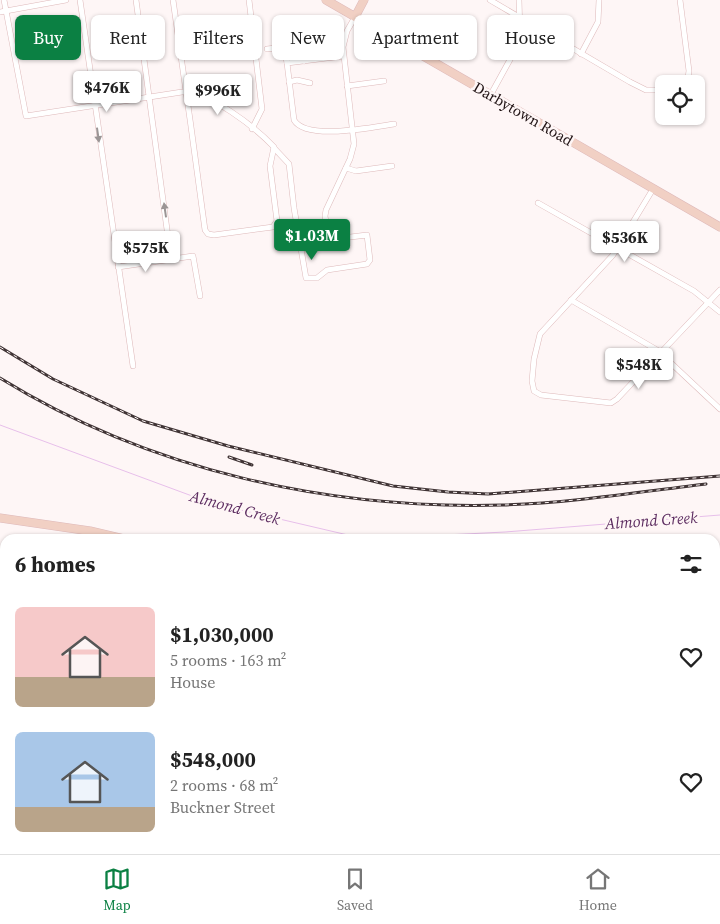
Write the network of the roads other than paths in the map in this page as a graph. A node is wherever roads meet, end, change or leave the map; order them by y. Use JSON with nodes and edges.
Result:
{"nodes":[{"id":1,"x":4,"y":0,"type":"edge"},
{"id":2,"x":66,"y":0,"type":"edge"},
{"id":3,"x":80,"y":0,"type":"edge"},
{"id":4,"x":136,"y":0,"type":"edge"},
{"id":5,"x":173,"y":0,"type":"edge"},
{"id":6,"x":249,"y":0,"type":"edge"},
{"id":7,"x":326,"y":0,"type":"edge"},
{"id":8,"x":364,"y":0,"type":"edge"},
{"id":9,"x":490,"y":0,"type":"edge"},
{"id":10,"x":519,"y":0,"type":"edge"},
{"id":11,"x":599,"y":0,"type":"edge"},
{"id":12,"x":680,"y":0,"type":"edge"},
{"id":13,"x":3,"y":11,"type":"edge"},
{"id":14,"x":356,"y":15,"type":"edge"},
{"id":15,"x":514,"y":15,"type":"edge"},
{"id":16,"x":519,"y":15,"type":"edge"},
{"id":17,"x":354,"y":16,"type":"edge"},
{"id":18,"x":354,"y":19,"type":"edge"},
{"id":19,"x":344,"y":47,"type":"edge"},
{"id":20,"x":272,"y":48,"type":"edge"},
{"id":21,"x":268,"y":49,"type":"dead end"},
{"id":22,"x":574,"y":50,"type":"edge"},
{"id":23,"x":581,"y":54,"type":"junction"},
{"id":24,"x":286,"y":60,"type":"edge"},
{"id":25,"x":312,"y":60,"type":"edge"},
{"id":26,"x":344,"y":60,"type":"edge"},
{"id":27,"x":428,"y":60,"type":"edge"},
{"id":28,"x":510,"y":60,"type":"edge"},
{"id":29,"x":304,"y":61,"type":"joint"},
{"id":30,"x":286,"y":63,"type":"junction"},
{"id":31,"x":688,"y":75,"type":"edge"},
{"id":32,"x":384,"y":81,"type":"dead end"},
{"id":33,"x":289,"y":82,"type":"junction"},
{"id":34,"x":310,"y":84,"type":"dead end"},
{"id":35,"x":347,"y":86,"type":"junction"},
{"id":36,"x":655,"y":90,"type":"edge"},
{"id":37,"x":186,"y":92,"type":"junction"},
{"id":38,"x":490,"y":96,"type":"junction"},
{"id":39,"x":149,"y":97,"type":"junction"},
{"id":40,"x":94,"y":105,"type":"junction"},
{"id":41,"x":394,"y":124,"type":"dead end"},
{"id":42,"x":252,"y":129,"type":"junction"},
{"id":43,"x":353,"y":130,"type":"junction"},
{"id":44,"x":274,"y":148,"type":"junction"},
{"id":45,"x":392,"y":166,"type":"dead end"},
{"id":46,"x":346,"y":168,"type":"junction"},
{"id":47,"x":653,"y":189,"type":"junction"},
{"id":48,"x":538,"y":203,"type":"dead end"},
{"id":49,"x":720,"y":227,"type":"edge"},
{"id":50,"x":618,"y":248,"type":"junction"},
{"id":51,"x":171,"y":259,"type":"junction"},
{"id":52,"x":118,"y":267,"type":"junction"},
{"id":53,"x":720,"y":290,"type":"edge"},
{"id":54,"x":200,"y":296,"type":"dead end"},
{"id":55,"x":571,"y":300,"type":"junction"},
{"id":56,"x":709,"y":302,"type":"junction"},
{"id":57,"x":720,"y":312,"type":"edge"},
{"id":58,"x":660,"y":353,"type":"junction"},
{"id":59,"x":133,"y":366,"type":"dead end"},
{"id":60,"x":720,"y":409,"type":"edge"},
{"id":61,"x":0,"y":518,"type":"edge"},
{"id":62,"x":105,"y":534,"type":"edge"}],
"edges":[{"from":1,"to":13,"type":"street"},
{"from":2,"to":13,"type":"street"},
{"from":3,"to":40,"type":"street"},
{"from":4,"to":39,"type":"street"},
{"from":5,"to":37,"type":"street"},
{"from":6,"to":42,"type":"street"},
{"from":7,"to":17,"type":"main road","name":"Darbytown Road"},
{"from":8,"to":14,"type":"main road"},
{"from":9,"to":15,"type":"street"},
{"from":10,"to":16,"type":"street"},
{"from":11,"to":23,"type":"street"},
{"from":12,"to":31,"type":"street"},
{"from":13,"to":40,"type":"street"},
{"from":18,"to":19,"type":"street"},
{"from":20,"to":21,"type":"street"},
{"from":22,"to":23,"type":"street"},
{"from":23,"to":36,"type":"street"},
{"from":24,"to":30,"type":"street"},
{"from":25,"to":29,"type":"street"},
{"from":26,"to":35,"type":"street"},
{"from":27,"to":38,"type":"main road","name":"Darbytown Road"},
{"from":28,"to":38,"type":"street"},
{"from":29,"to":30,"type":"street"},
{"from":30,"to":33,"type":"street"},
{"from":32,"to":35,"type":"street"},
{"from":33,"to":34,"type":"street"},
{"from":33,"to":43,"type":"street"},
{"from":35,"to":43,"type":"street"},
{"from":37,"to":39,"type":"street"},
{"from":37,"to":42,"type":"street"},
{"from":37,"to":44,"type":"street"},
{"from":38,"to":47,"type":"main road","name":"Darbytown Road"},
{"from":39,"to":40,"type":"street"},
{"from":51,"to":39,"type":"street","one_way":true},
{"from":40,"to":52,"type":"street","one_way":true},
{"from":41,"to":43,"type":"street"},
{"from":42,"to":44,"type":"street"},
{"from":43,"to":46,"type":"street"},
{"from":44,"to":46,"type":"street"},
{"from":45,"to":46,"type":"street"},
{"from":47,"to":49,"type":"main road","name":"Darbytown Road"},
{"from":47,"to":50,"type":"street"},
{"from":48,"to":50,"type":"street"},
{"from":50,"to":55,"type":"street"},
{"from":50,"to":56,"type":"street"},
{"from":51,"to":52,"type":"street"},
{"from":51,"to":54,"type":"street"},
{"from":52,"to":59,"type":"street"},
{"from":53,"to":56,"type":"street"},
{"from":55,"to":58,"type":"street"},
{"from":55,"to":58,"type":"street"},
{"from":56,"to":57,"type":"street"},
{"from":56,"to":58,"type":"street"},
{"from":58,"to":60,"type":"street"},
{"from":61,"to":62,"type":"main road"}]}
